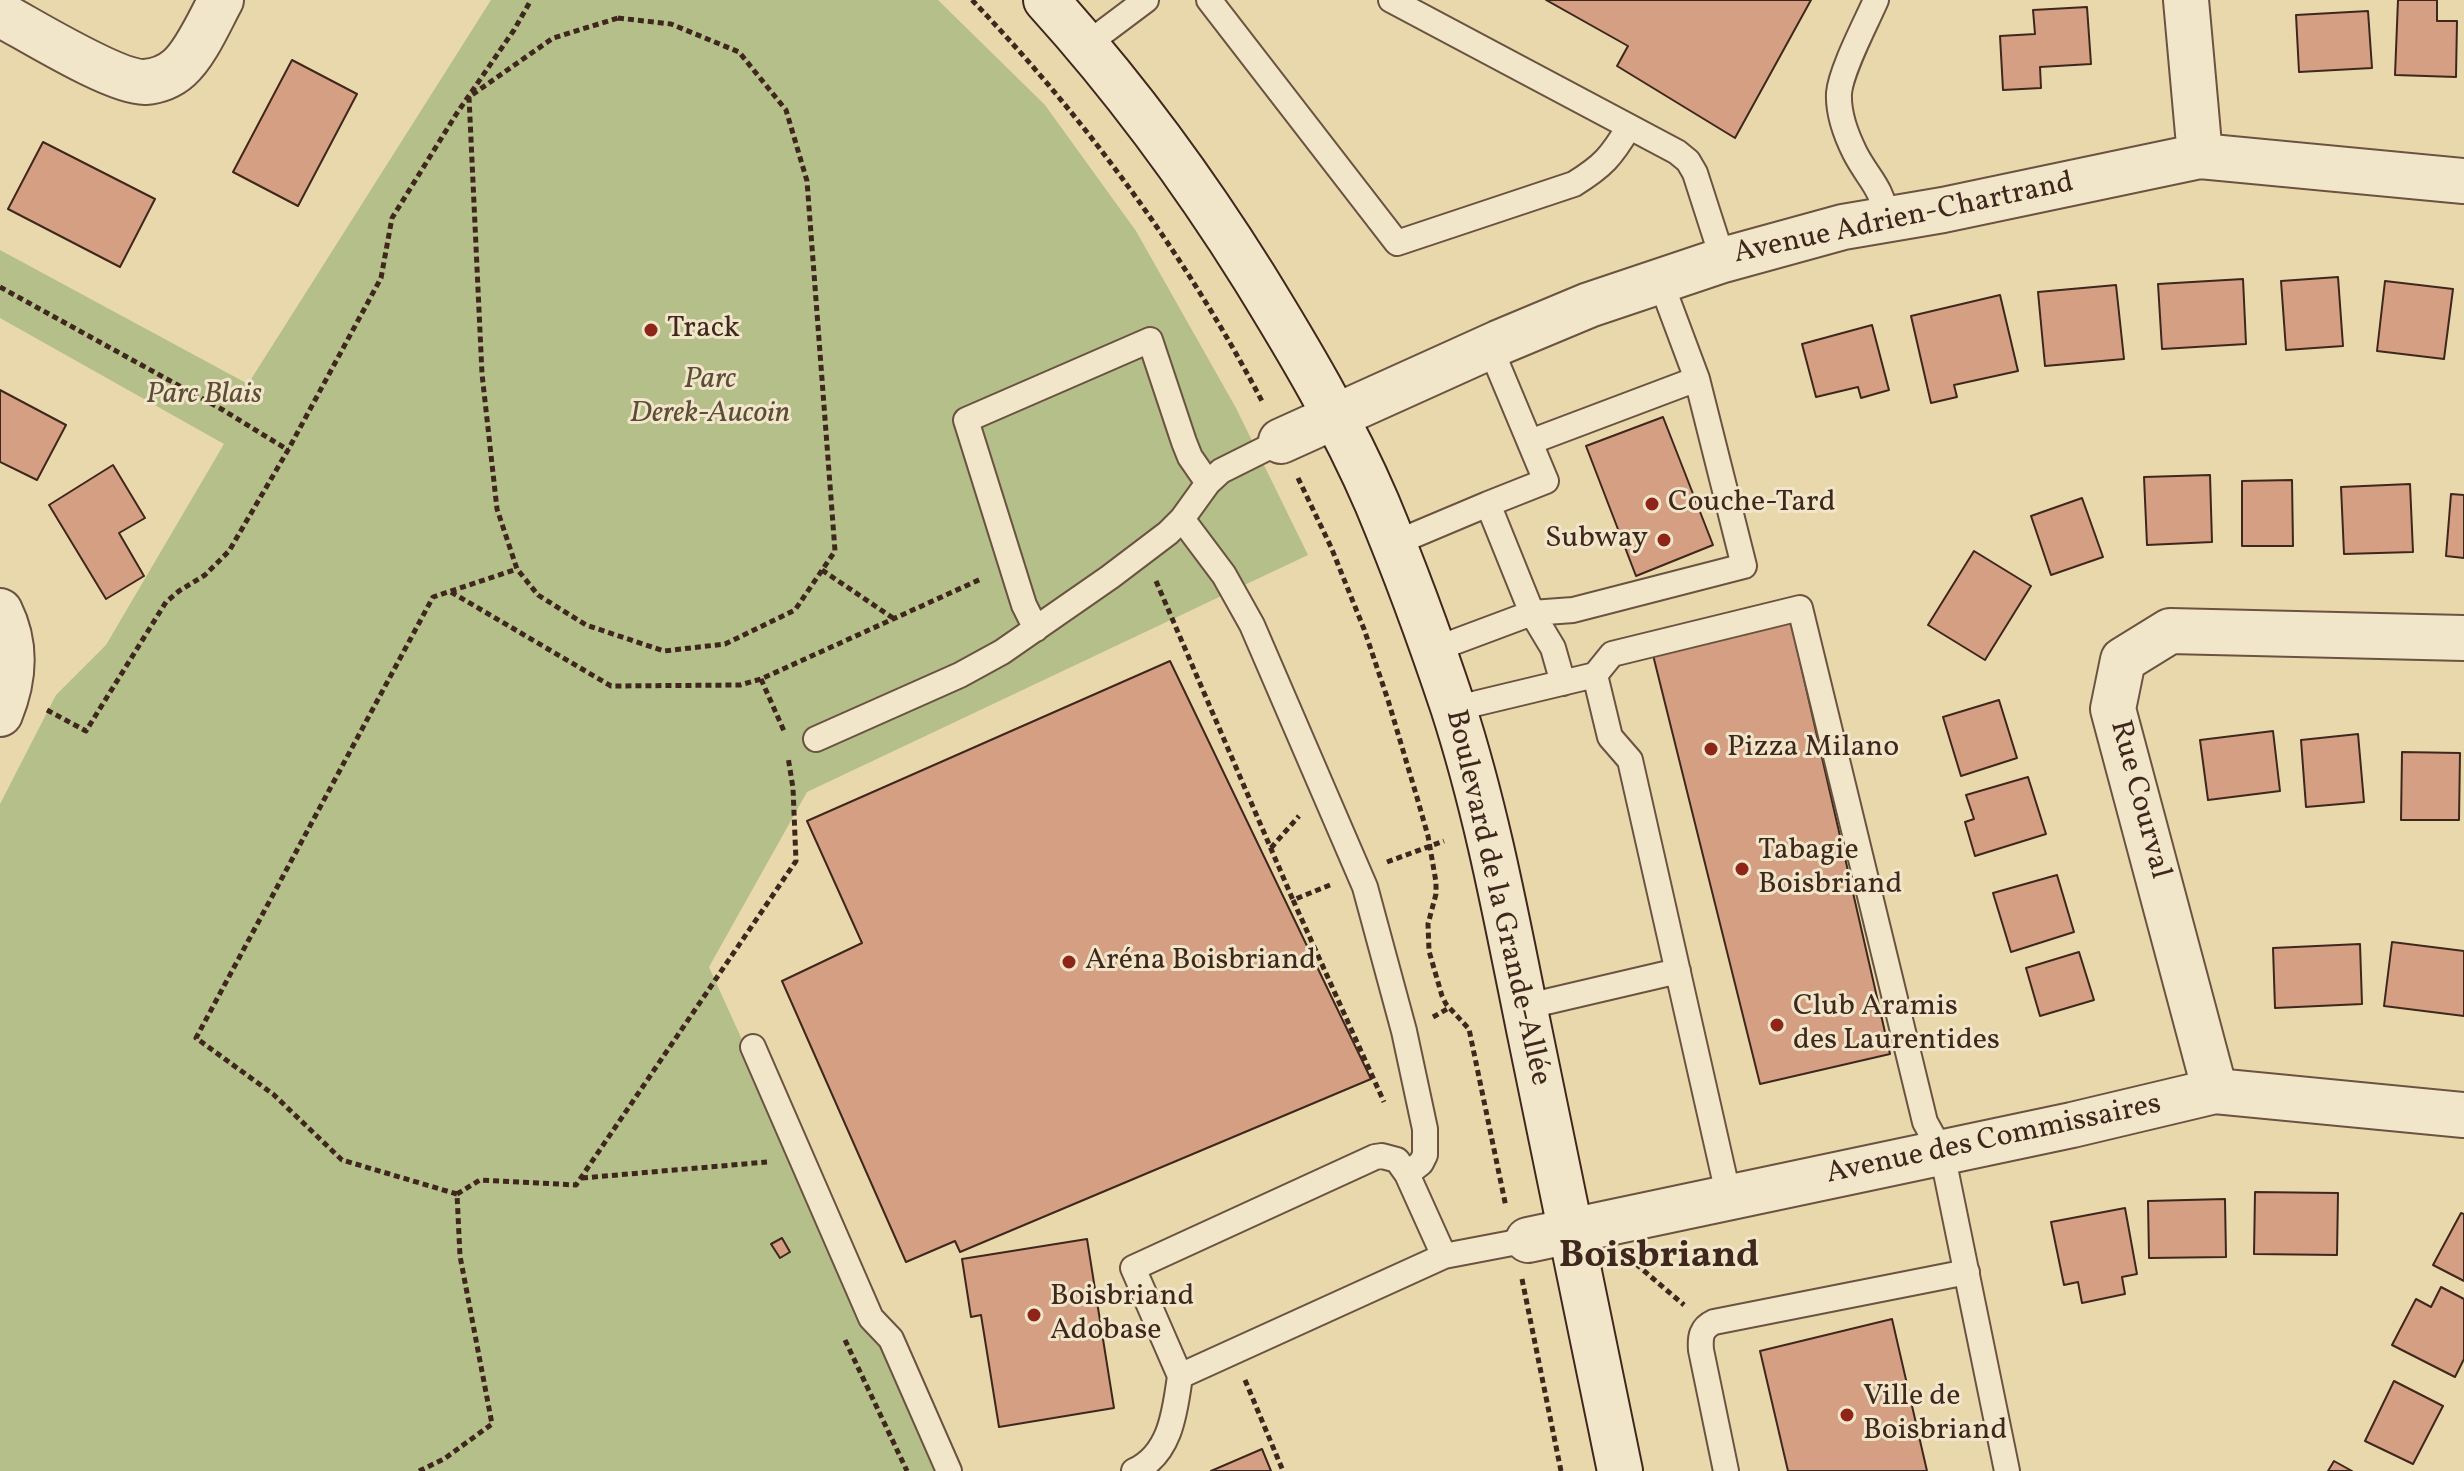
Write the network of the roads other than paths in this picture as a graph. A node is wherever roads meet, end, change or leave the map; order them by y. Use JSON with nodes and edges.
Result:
{"nodes":[{"id":1,"x":221,"y":0,"type":"edge"},
{"id":2,"x":1046,"y":0,"type":"edge"},
{"id":3,"x":1146,"y":0,"type":"edge"},
{"id":4,"x":1209,"y":0,"type":"edge"},
{"id":5,"x":1391,"y":0,"type":"edge"},
{"id":6,"x":1876,"y":0,"type":"edge"},
{"id":7,"x":2186,"y":0,"type":"edge"},
{"id":8,"x":0,"y":14,"type":"edge"},
{"id":9,"x":1086,"y":45,"type":"junction"},
{"id":10,"x":1629,"y":127,"type":"junction"},
{"id":11,"x":2200,"y":156,"type":"junction"},
{"id":12,"x":2464,"y":181,"type":"edge"},
{"id":13,"x":1887,"y":219,"type":"junction"},
{"id":14,"x":1723,"y":260,"type":"junction"},
{"id":15,"x":1660,"y":280,"type":"junction"},
{"id":16,"x":1490,"y":347,"type":"junction"},
{"id":17,"x":1697,"y":379,"type":"junction"},
{"id":18,"x":1334,"y":416,"type":"junction"},
{"id":19,"x":1281,"y":440,"type":"joint"},
{"id":20,"x":1530,"y":442,"type":"junction"},
{"id":21,"x":1208,"y":483,"type":"junction"},
{"id":22,"x":1488,"y":504,"type":"junction"},
{"id":23,"x":1182,"y":519,"type":"junction"},
{"id":24,"x":1393,"y":544,"type":"junction"},
{"id":25,"x":0,"y":611,"type":"edge"},
{"id":26,"x":1532,"y":613,"type":"junction"},
{"id":27,"x":1036,"y":629,"type":"junction"},
{"id":28,"x":2464,"y":638,"type":"edge"},
{"id":29,"x":1433,"y":650,"type":"junction"},
{"id":30,"x":1595,"y":675,"type":"junction"},
{"id":31,"x":1563,"y":683,"type":"junction"},
{"id":32,"x":18,"y":709,"type":"edge"},
{"id":33,"x":1453,"y":709,"type":"junction"},
{"id":34,"x":816,"y":739,"type":"dead end"},
{"id":35,"x":1678,"y":971,"type":"junction"},
{"id":36,"x":1524,"y":1007,"type":"junction"},
{"id":37,"x":753,"y":1047,"type":"dead end"},
{"id":38,"x":2215,"y":1091,"type":"junction"},
{"id":39,"x":2464,"y":1115,"type":"edge"},
{"id":40,"x":1942,"y":1153,"type":"junction"},
{"id":41,"x":1407,"y":1174,"type":"junction"},
{"id":42,"x":1729,"y":1198,"type":"junction"},
{"id":43,"x":1571,"y":1231,"type":"junction"},
{"id":44,"x":1518,"y":1240,"type":"joint"},
{"id":45,"x":1444,"y":1256,"type":"junction"},
{"id":46,"x":1967,"y":1272,"type":"junction"},
{"id":47,"x":1180,"y":1376,"type":"junction"},
{"id":48,"x":949,"y":1471,"type":"edge"},
{"id":49,"x":1134,"y":1471,"type":"edge"},
{"id":50,"x":1620,"y":1471,"type":"edge"},
{"id":51,"x":1726,"y":1471,"type":"edge"},
{"id":52,"x":2007,"y":1471,"type":"edge"}],
"edges":[{"from":1,"to":8,"type":"street"},
{"from":2,"to":9,"type":"street","name":"Boulevard de la Grande-Allée"},
{"from":3,"to":9,"type":"lane"},
{"from":4,"to":10,"type":"lane"},
{"from":5,"to":10,"type":"lane"},
{"from":6,"to":13,"type":"lane"},
{"from":7,"to":11,"type":"street"},
{"from":9,"to":18,"type":"street","name":"Boulevard de la Grande-Allée"},
{"from":10,"to":14,"type":"lane"},
{"from":11,"to":12,"type":"street","name":"Avenue Adrien-Chartrand"},
{"from":11,"to":13,"type":"street","name":"Avenue Adrien-Chartrand"},
{"from":13,"to":14,"type":"street","name":"Avenue Adrien-Chartrand"},
{"from":14,"to":15,"type":"street","name":"Avenue Adrien-Chartrand"},
{"from":15,"to":16,"type":"street","name":"Avenue Adrien-Chartrand"},
{"from":15,"to":17,"type":"lane"},
{"from":16,"to":18,"type":"street","name":"Avenue Adrien-Chartrand"},
{"from":16,"to":20,"type":"lane"},
{"from":17,"to":20,"type":"lane"},
{"from":17,"to":26,"type":"lane"},
{"from":18,"to":19,"type":"street","name":"Avenue Adrien-Chartrand"},
{"from":18,"to":24,"type":"street","name":"Boulevard de la Grande-Allée"},
{"from":19,"to":21,"type":"lane"},
{"from":20,"to":22,"type":"lane"},
{"from":21,"to":23,"type":"lane"},
{"from":21,"to":27,"type":"lane"},
{"from":22,"to":24,"type":"lane"},
{"from":22,"to":26,"type":"lane"},
{"from":23,"to":27,"type":"lane"},
{"from":23,"to":41,"type":"lane"},
{"from":24,"to":29,"type":"street","name":"Boulevard de la Grande-Allée"},
{"from":25,"to":32,"type":"street"},
{"from":26,"to":29,"type":"lane"},
{"from":26,"to":31,"type":"lane"},
{"from":27,"to":34,"type":"lane"},
{"from":28,"to":38,"type":"street","name":"Rue Courval"},
{"from":29,"to":33,"type":"street","name":"Boulevard de la Grande-Allée"},
{"from":30,"to":31,"type":"lane"},
{"from":30,"to":35,"type":"lane"},
{"from":30,"to":40,"type":"lane"},
{"from":31,"to":33,"type":"lane"},
{"from":33,"to":36,"type":"street","name":"Boulevard de la Grande-Allée"},
{"from":35,"to":36,"type":"lane"},
{"from":35,"to":42,"type":"lane"},
{"from":36,"to":43,"type":"street","name":"Boulevard de la Grande-Allée"},
{"from":37,"to":48,"type":"lane"},
{"from":38,"to":39,"type":"street","name":"Avenue des Commissaires"},
{"from":38,"to":40,"type":"street","name":"Avenue des Commissaires"},
{"from":40,"to":42,"type":"street","name":"Avenue des Commissaires"},
{"from":40,"to":46,"type":"lane"},
{"from":41,"to":45,"type":"lane"},
{"from":41,"to":47,"type":"lane"},
{"from":42,"to":43,"type":"street","name":"Avenue des Commissaires"},
{"from":43,"to":44,"type":"street","name":"Avenue des Commissaires"},
{"from":43,"to":50,"type":"street","name":"Boulevard de la Grande-Allée"},
{"from":44,"to":45,"type":"lane"},
{"from":45,"to":47,"type":"lane"},
{"from":46,"to":51,"type":"lane"},
{"from":46,"to":52,"type":"lane"},
{"from":47,"to":49,"type":"lane"}]}
